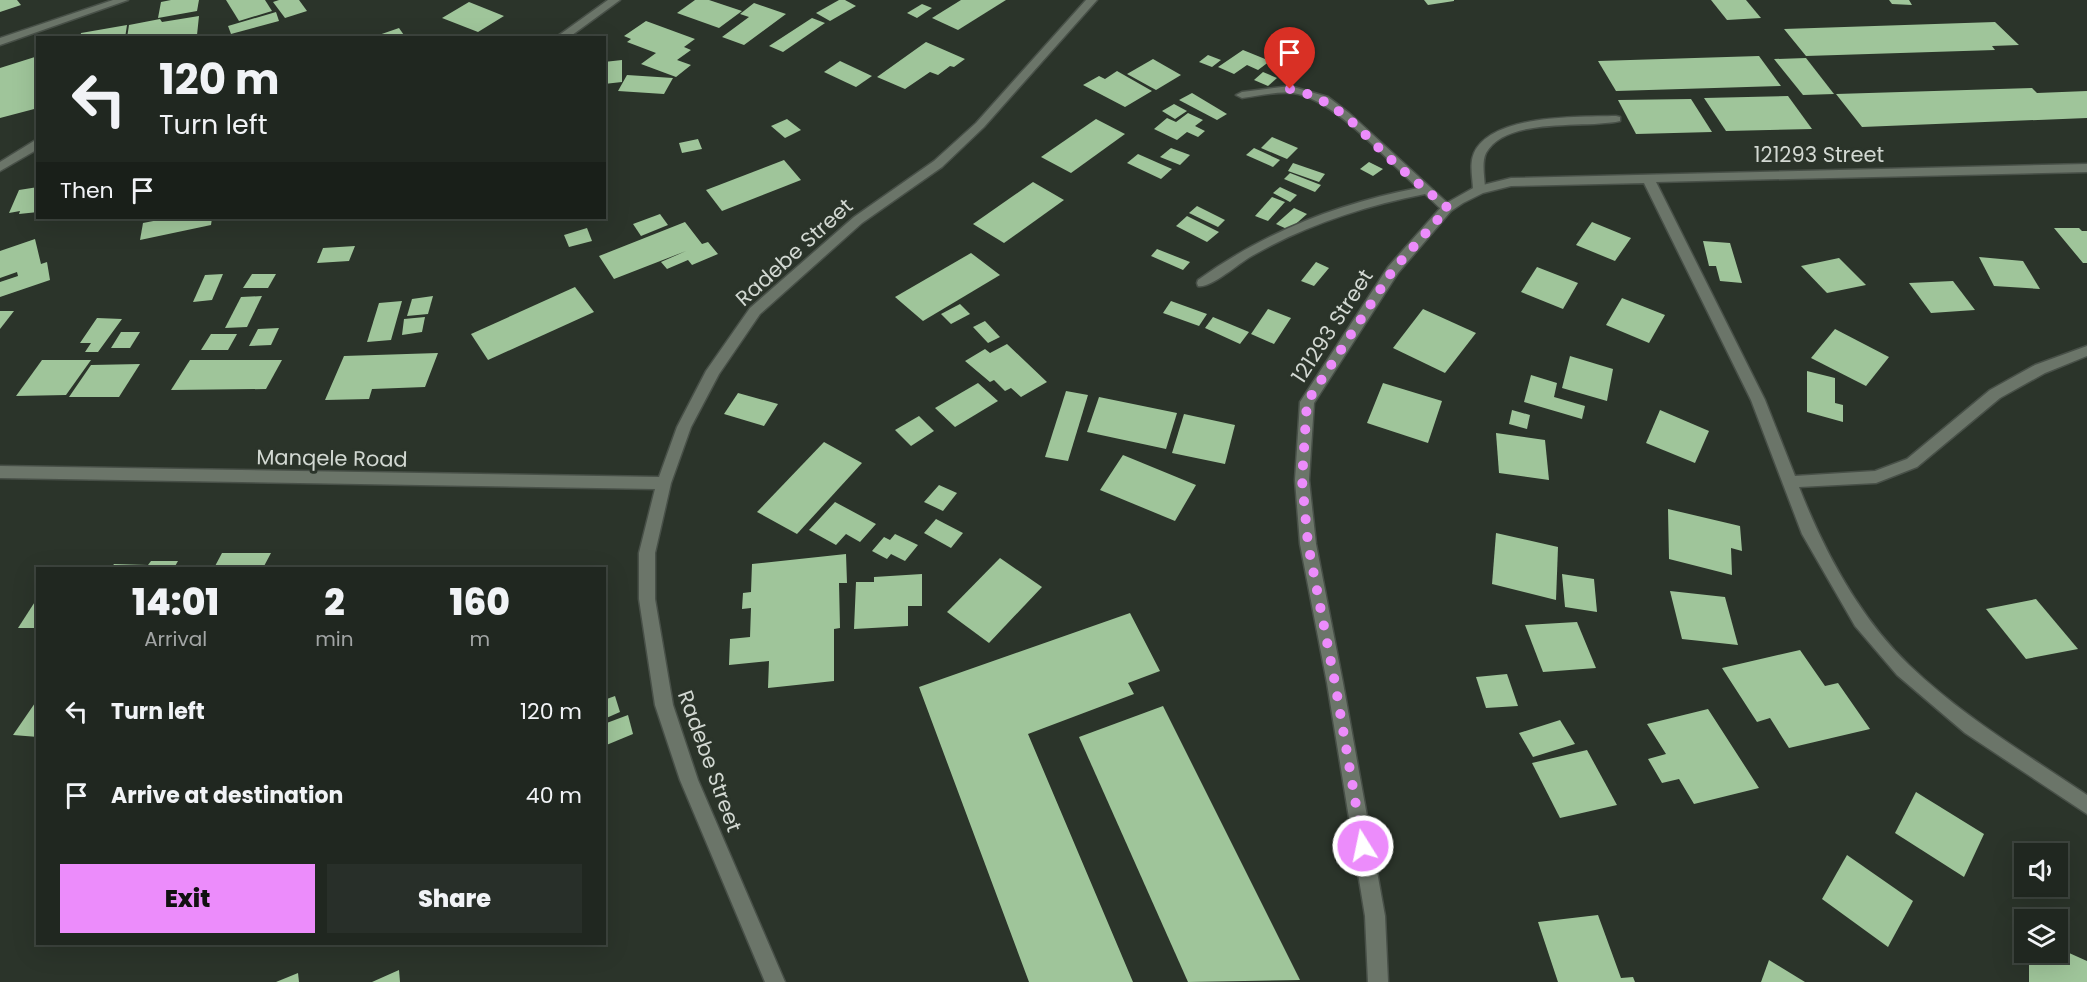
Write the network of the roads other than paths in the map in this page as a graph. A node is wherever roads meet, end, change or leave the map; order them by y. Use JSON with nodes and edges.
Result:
{"nodes":[{"id":1,"x":123,"y":0,"type":"edge"},
{"id":2,"x":615,"y":0,"type":"edge"},
{"id":3,"x":1092,"y":0,"type":"edge"},
{"id":4,"x":563,"y":36,"type":"edge"},
{"id":5,"x":0,"y":42,"type":"edge"},
{"id":6,"x":1242,"y":95,"type":"dead end"},
{"id":7,"x":1616,"y":119,"type":"dead end"},
{"id":8,"x":36,"y":145,"type":"edge"},
{"id":9,"x":0,"y":167,"type":"edge"},
{"id":10,"x":2087,"y":168,"type":"edge"},
{"id":11,"x":1648,"y":179,"type":"junction"},
{"id":12,"x":1426,"y":189,"type":"junction"},
{"id":13,"x":1479,"y":190,"type":"junction"},
{"id":14,"x":1448,"y":208,"type":"junction"},
{"id":15,"x":1203,"y":282,"type":"dead end"},
{"id":16,"x":2087,"y":351,"type":"edge"},
{"id":17,"x":0,"y":472,"type":"edge"},
{"id":18,"x":1789,"y":482,"type":"junction"},
{"id":19,"x":664,"y":483,"type":"junction"},
{"id":20,"x":2087,"y":805,"type":"edge"},
{"id":21,"x":775,"y":982,"type":"edge"},
{"id":22,"x":1378,"y":982,"type":"edge"}],
"edges":[{"from":1,"to":5,"type":"street"},
{"from":2,"to":4,"type":"street"},
{"from":3,"to":19,"type":"street","name":"Radebe Street"},
{"from":6,"to":12,"type":"street"},
{"from":7,"to":13,"type":"street"},
{"from":8,"to":9,"type":"street"},
{"from":10,"to":11,"type":"street","name":"121293 Street"},
{"from":11,"to":13,"type":"street","name":"121293 Street"},
{"from":11,"to":18,"type":"street"},
{"from":12,"to":14,"type":"street"},
{"from":12,"to":15,"type":"street"},
{"from":13,"to":14,"type":"street","name":"121293 Street"},
{"from":14,"to":22,"type":"street","name":"121293 Street"},
{"from":16,"to":18,"type":"street"},
{"from":17,"to":19,"type":"street","name":"Manqele Road"},
{"from":18,"to":20,"type":"street"},
{"from":19,"to":21,"type":"street","name":"Radebe Street"}]}
